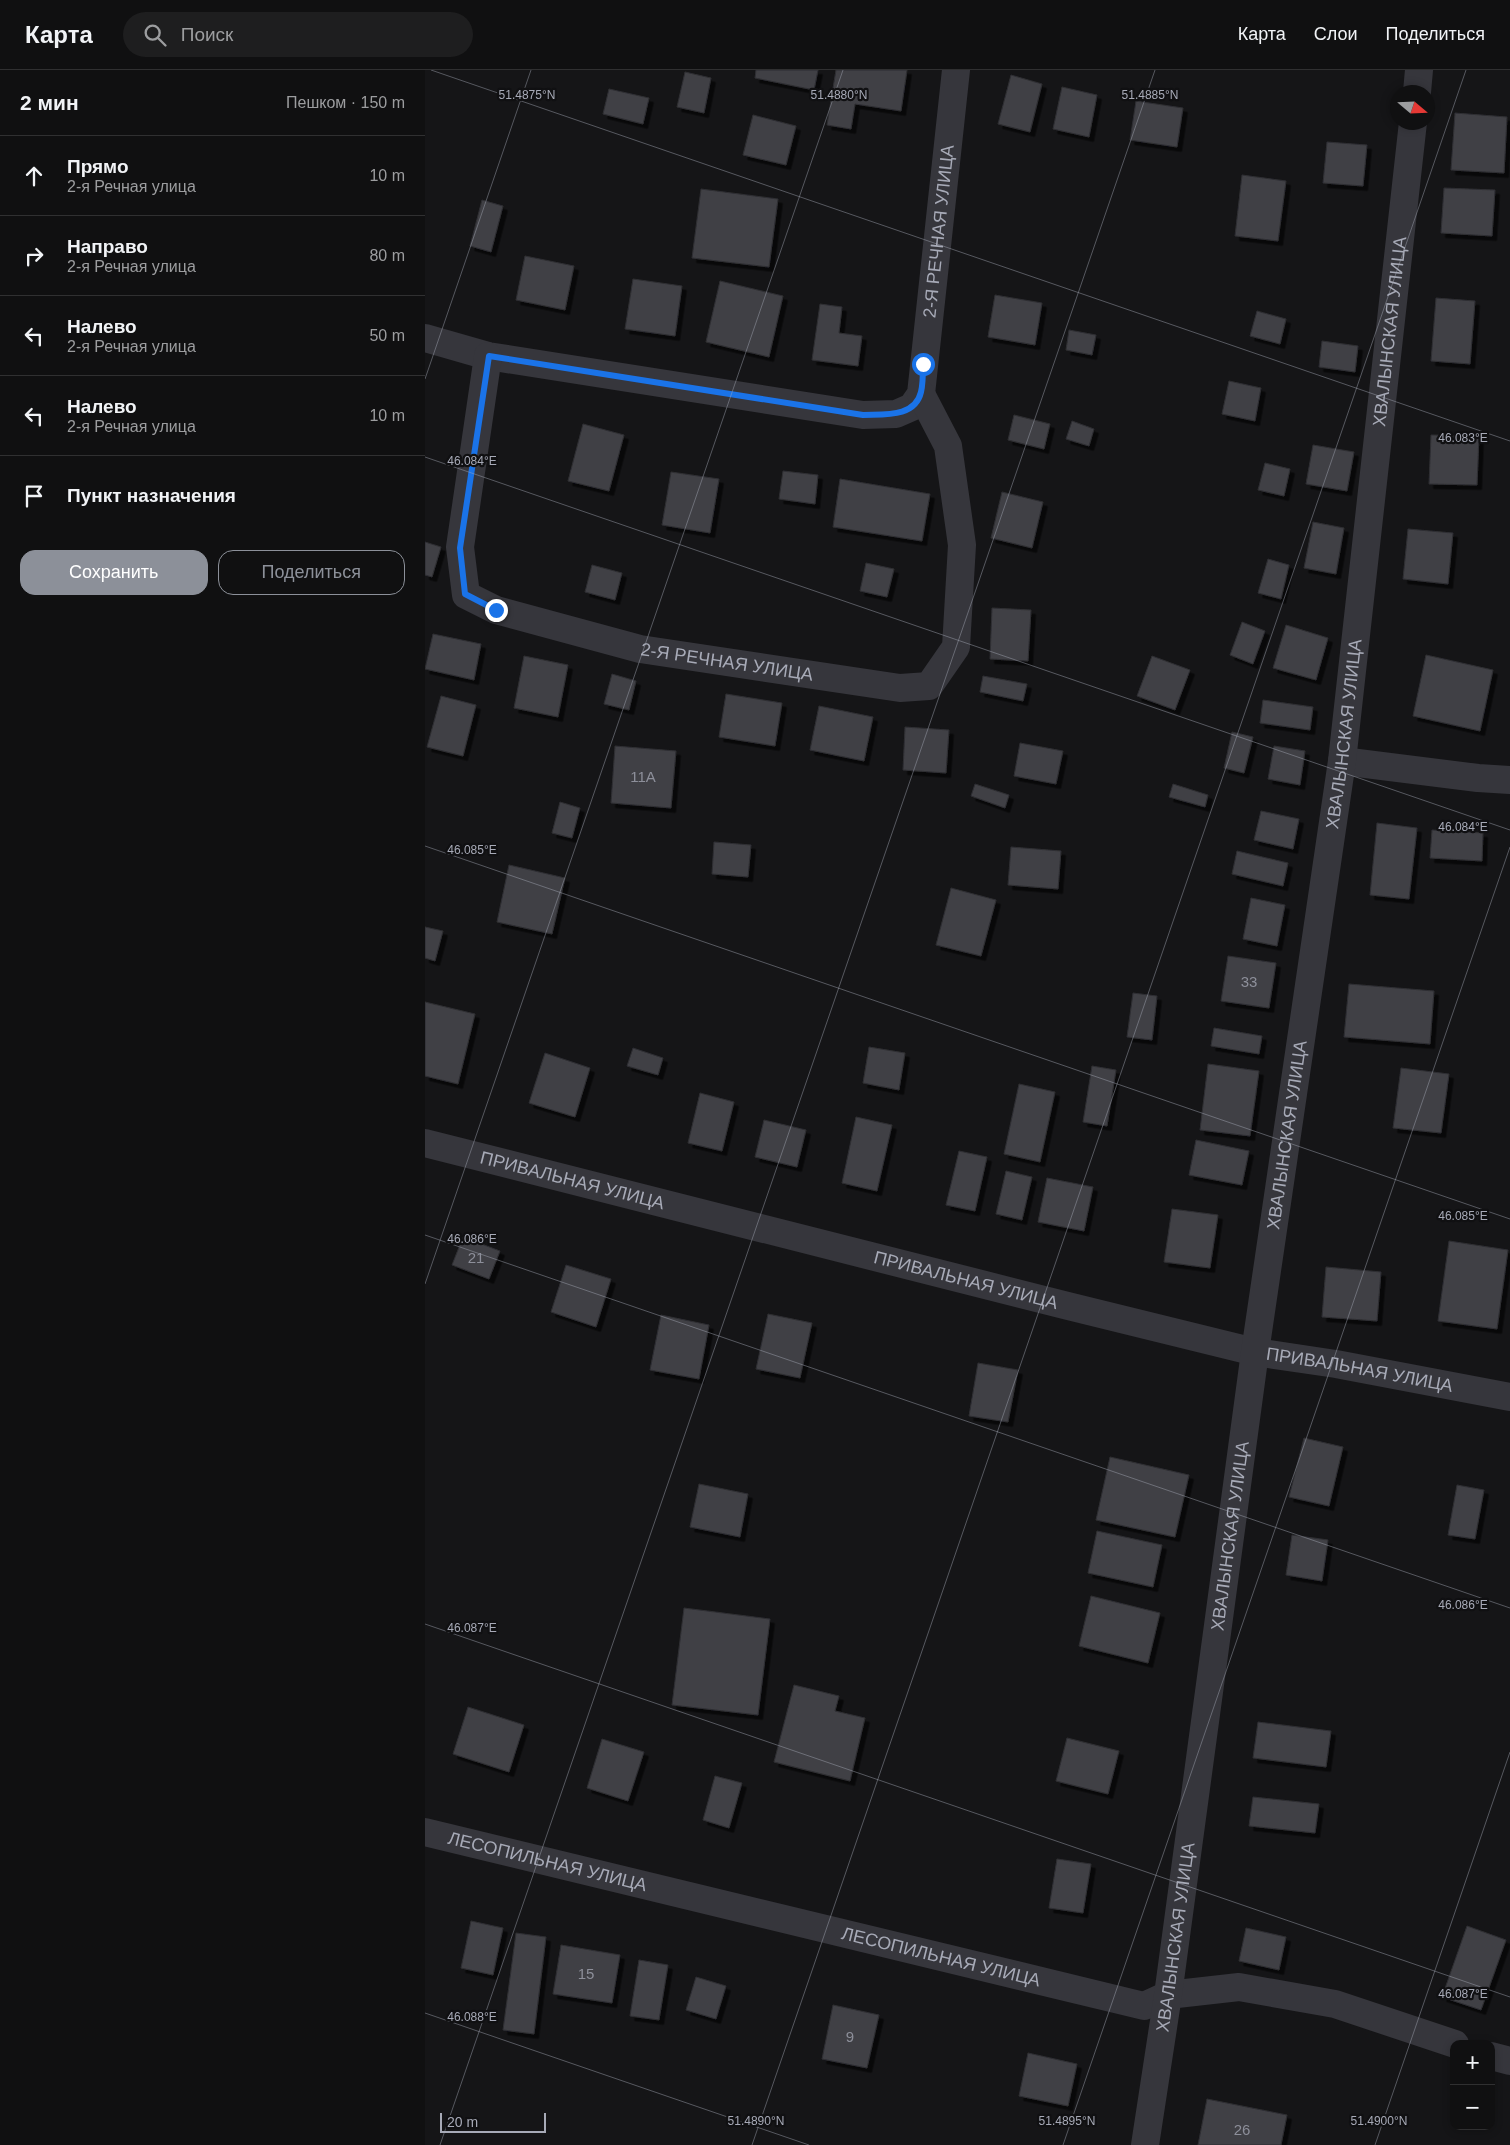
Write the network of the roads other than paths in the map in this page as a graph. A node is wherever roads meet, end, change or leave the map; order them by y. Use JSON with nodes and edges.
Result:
{"nodes":[{"id":1,"x":956,"y":70,"type":"edge"},
{"id":2,"x":1419,"y":70,"type":"edge"},
{"id":3,"x":1418,"y":85,"type":"edge"},
{"id":4,"x":1412,"y":130,"type":"edge"},
{"id":5,"x":425,"y":338,"type":"edge"},
{"id":6,"x":489,"y":356,"type":"junction"},
{"id":7,"x":921,"y":394,"type":"junction"},
{"id":8,"x":1342,"y":761,"type":"junction"},
{"id":9,"x":1510,"y":780,"type":"edge"},
{"id":10,"x":425,"y":1143,"type":"edge"},
{"id":11,"x":1255,"y":1352,"type":"junction"},
{"id":12,"x":1510,"y":1397,"type":"edge"},
{"id":13,"x":425,"y":1832,"type":"edge"},
{"id":14,"x":1169,"y":1994,"type":"junction"},
{"id":15,"x":1450,"y":2042,"type":"edge"},
{"id":16,"x":1495,"y":2057,"type":"edge"},
{"id":17,"x":1510,"y":2061,"type":"edge"},
{"id":18,"x":1145,"y":2145,"type":"edge"}],
"edges":[{"from":1,"to":7,"type":"street","name":"2-Я РЕЧНАЯ УЛИЦА"},
{"from":2,"to":3,"type":"street"},
{"from":4,"to":8,"type":"street","name":"ХВАЛЫНСКАЯ УЛИЦА"},
{"from":5,"to":6,"type":"street"},
{"from":6,"to":7,"type":"street"},
{"from":6,"to":7,"type":"street","name":"2-Я РЕЧНАЯ УЛИЦА"},
{"from":8,"to":9,"type":"street"},
{"from":8,"to":11,"type":"street","name":"ХВАЛЫНСКАЯ УЛИЦА"},
{"from":10,"to":11,"type":"street","name":"ПРИВАЛЬНАЯ УЛИЦА"},
{"from":11,"to":12,"type":"street","name":"ПРИВАЛЬНАЯ УЛИЦА"},
{"from":11,"to":14,"type":"street","name":"ХВАЛЫНСКАЯ УЛИЦА"},
{"from":13,"to":14,"type":"street","name":"ЛЕСОПИЛЬНАЯ УЛИЦА"},
{"from":14,"to":15,"type":"street","name":"ЛЕСОПИЛЬНАЯ УЛИЦА"},
{"from":14,"to":18,"type":"street","name":"ХВАЛЫНСКАЯ УЛИЦА"},
{"from":16,"to":17,"type":"street"}]}
